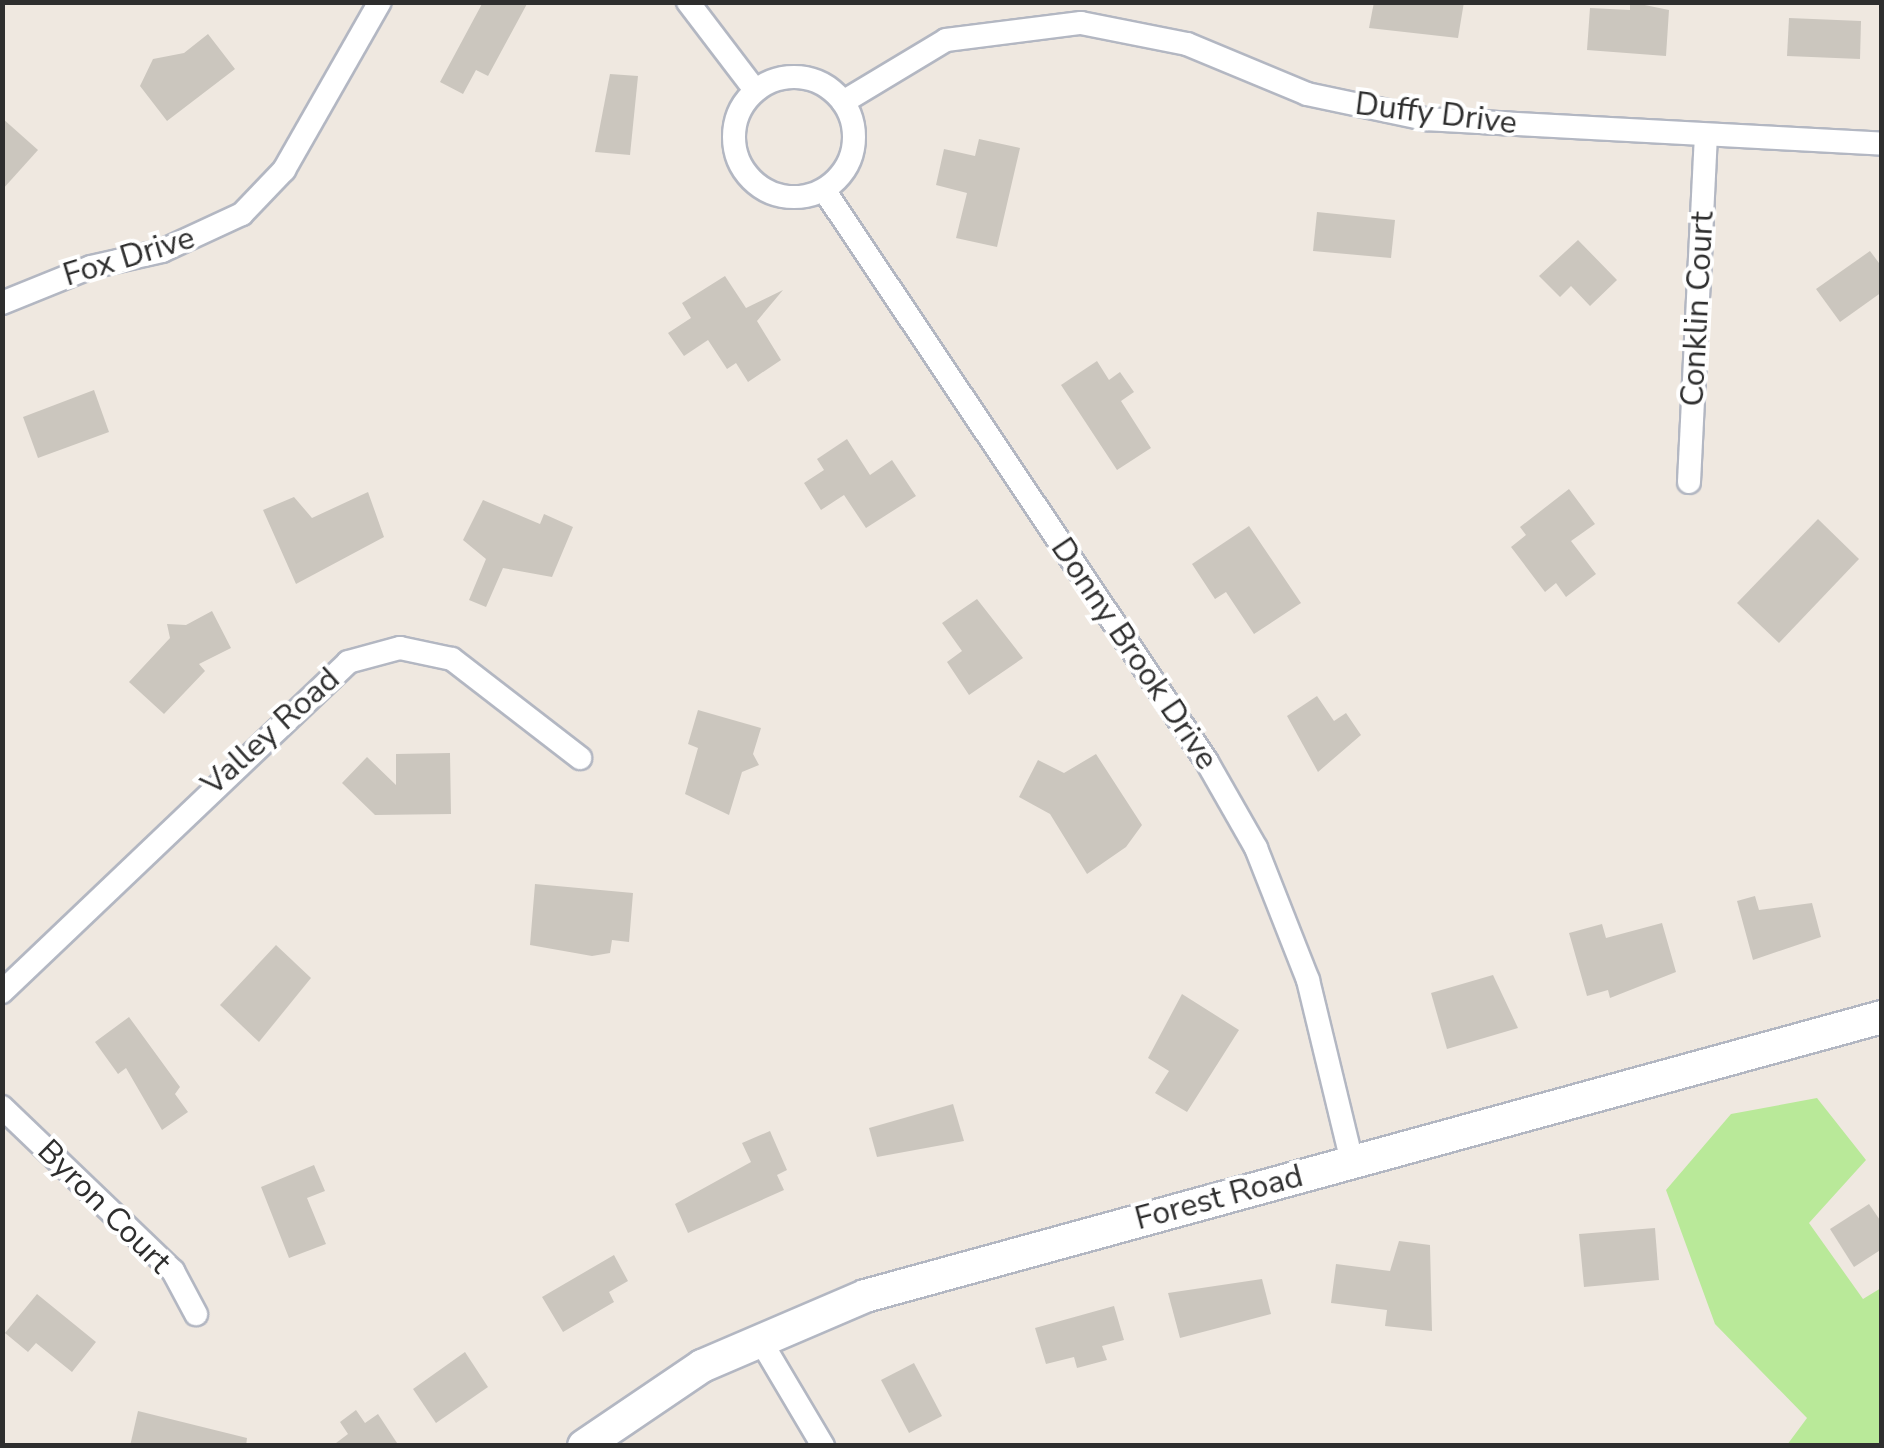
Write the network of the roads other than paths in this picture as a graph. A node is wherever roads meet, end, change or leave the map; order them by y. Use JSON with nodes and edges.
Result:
{"nodes":[{"id":1,"x":380,"y":2,"type":"edge"},
{"id":2,"x":688,"y":2,"type":"edge"},
{"id":3,"x":756,"y":90,"type":"junction"},
{"id":4,"x":844,"y":102,"type":"junction"},
{"id":5,"x":1706,"y":135,"type":"junction"},
{"id":6,"x":1882,"y":144,"type":"edge"},
{"id":7,"x":824,"y":190,"type":"junction"},
{"id":8,"x":2,"y":303,"type":"edge"},
{"id":9,"x":1689,"y":482,"type":"dead end"},
{"id":10,"x":580,"y":758,"type":"dead end"},
{"id":11,"x":2,"y":992,"type":"edge"},
{"id":12,"x":1882,"y":1017,"type":"edge"},
{"id":13,"x":2,"y":1108,"type":"edge"},
{"id":14,"x":1352,"y":1162,"type":"junction"},
{"id":15,"x":196,"y":1314,"type":"dead end"},
{"id":16,"x":759,"y":1338,"type":"junction"},
{"id":17,"x":584,"y":1446,"type":"edge"},
{"id":18,"x":824,"y":1446,"type":"edge"}],
"edges":[{"from":1,"to":8,"type":"street","name":"Fox Drive"},
{"from":2,"to":3,"type":"street"},
{"from":3,"to":4,"type":"street"},
{"from":3,"to":7,"type":"street"},
{"from":4,"to":5,"type":"street","name":"Duffy Drive"},
{"from":4,"to":7,"type":"street"},
{"from":5,"to":6,"type":"street","name":"Duffy Drive"},
{"from":5,"to":9,"type":"street","name":"Conklin Court"},
{"from":7,"to":14,"type":"street","name":"Donny Brook Drive"},
{"from":10,"to":11,"type":"street","name":"Valley Road"},
{"from":12,"to":14,"type":"main road","name":"Forest Road"},
{"from":13,"to":15,"type":"street","name":"Byron Court"},
{"from":14,"to":16,"type":"main road","name":"Forest Road"},
{"from":16,"to":17,"type":"main road","name":"Forest Road"},
{"from":16,"to":18,"type":"street"}]}
